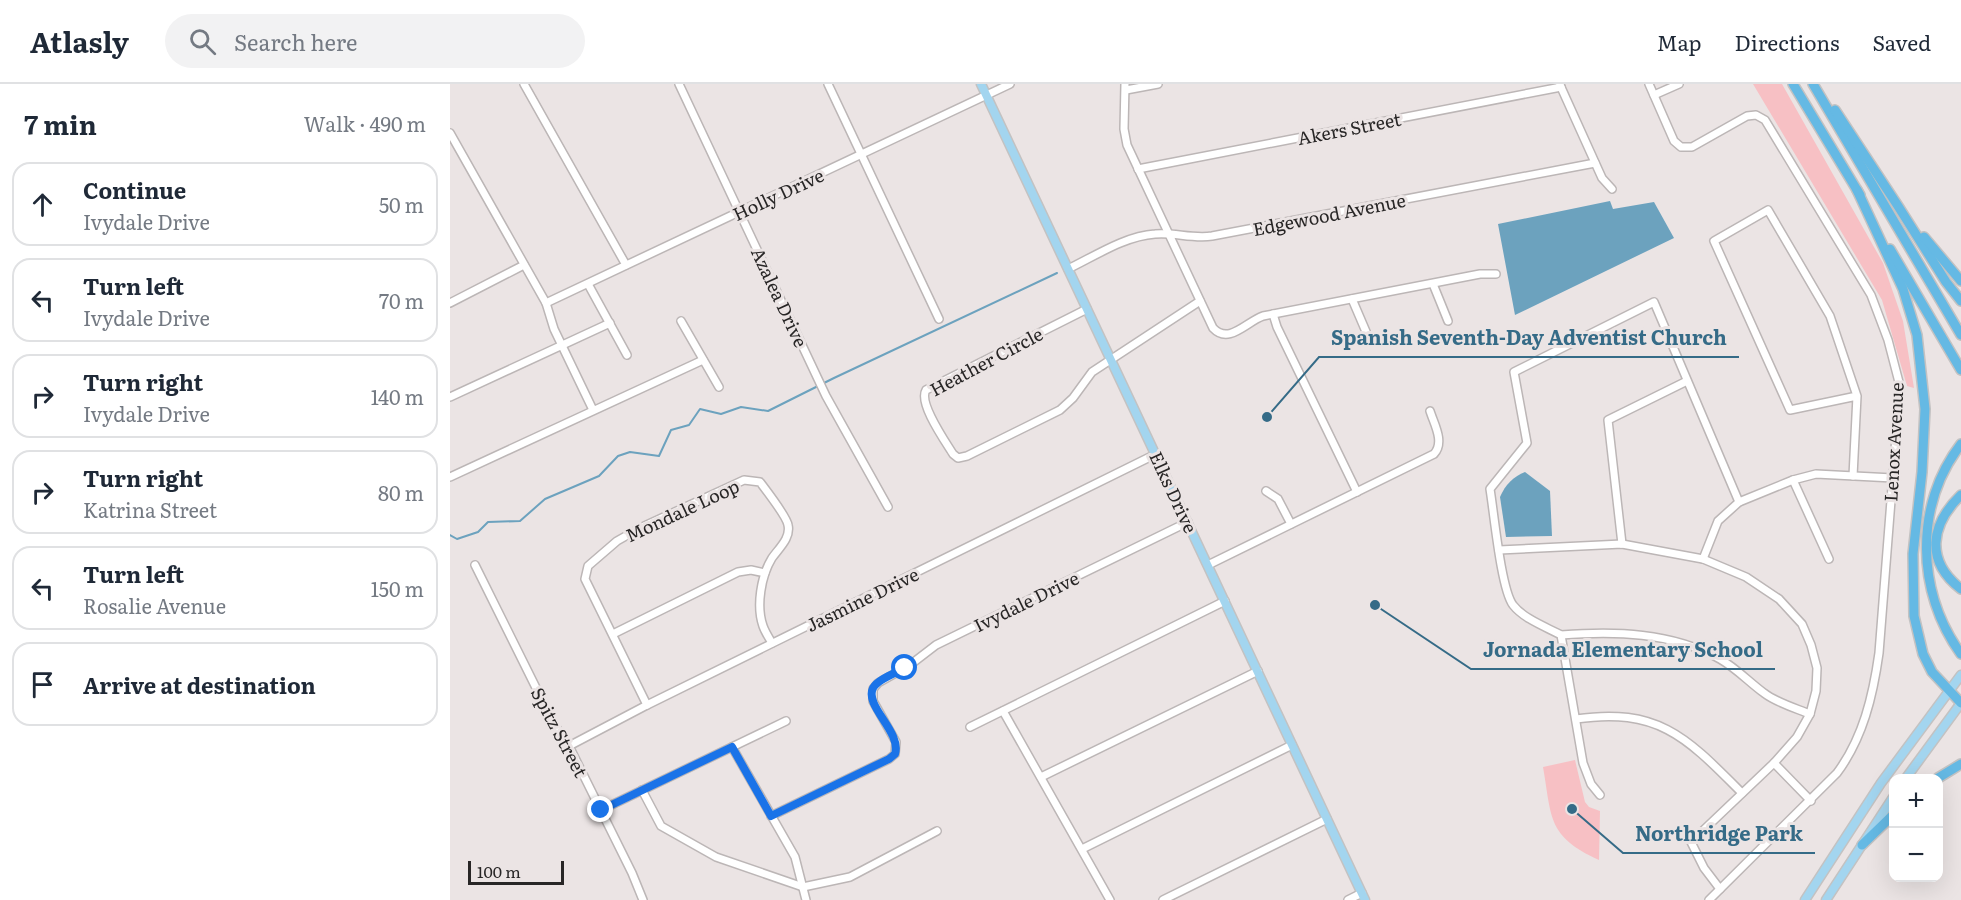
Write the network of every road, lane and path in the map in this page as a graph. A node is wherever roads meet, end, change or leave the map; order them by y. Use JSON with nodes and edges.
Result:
{"nodes":[{"id":1,"x":524,"y":84,"type":"edge"},
{"id":2,"x":679,"y":84,"type":"edge"},
{"id":3,"x":828,"y":84,"type":"edge"},
{"id":4,"x":981,"y":84,"type":"edge"},
{"id":5,"x":1010,"y":84,"type":"edge"},
{"id":6,"x":1158,"y":84,"type":"edge"},
{"id":7,"x":1649,"y":84,"type":"edge"},
{"id":8,"x":1679,"y":84,"type":"edge"},
{"id":9,"x":1793,"y":84,"type":"edge"},
{"id":10,"x":1814,"y":84,"type":"edge"},
{"id":11,"x":1561,"y":86,"type":"edge"},
{"id":12,"x":1126,"y":87,"type":"edge"},
{"id":13,"x":986,"y":95,"type":"junction"},
{"id":14,"x":1654,"y":95,"type":"junction"},
{"id":15,"x":450,"y":133,"type":"edge"},
{"id":16,"x":861,"y":154,"type":"junction"},
{"id":17,"x":1595,"y":162,"type":"junction"},
{"id":18,"x":1138,"y":169,"type":"junction"},
{"id":19,"x":1612,"y":189,"type":"dead end"},
{"id":20,"x":1857,"y":190,"type":"junction"},
{"id":21,"x":1898,"y":206,"type":"junction"},
{"id":22,"x":740,"y":212,"type":"junction"},
{"id":23,"x":1168,"y":234,"type":"junction"},
{"id":24,"x":524,"y":265,"type":"junction"},
{"id":25,"x":627,"y":266,"type":"junction"},
{"id":26,"x":1068,"y":269,"type":"junction"},
{"id":27,"x":1496,"y":274,"type":"dead end"},
{"id":28,"x":1961,"y":281,"type":"edge"},
{"id":29,"x":588,"y":284,"type":"junction"},
{"id":30,"x":1433,"y":284,"type":"junction"},
{"id":31,"x":1352,"y":299,"type":"junction"},
{"id":32,"x":1200,"y":301,"type":"junction"},
{"id":33,"x":1961,"y":301,"type":"edge"},
{"id":34,"x":450,"y":303,"type":"edge"},
{"id":35,"x":546,"y":303,"type":"junction"},
{"id":36,"x":1087,"y":309,"type":"junction"},
{"id":37,"x":1273,"y":314,"type":"junction"},
{"id":38,"x":939,"y":320,"type":"dead end"},
{"id":39,"x":681,"y":321,"type":"dead end"},
{"id":40,"x":1448,"y":321,"type":"dead end"},
{"id":41,"x":610,"y":323,"type":"junction"},
{"id":42,"x":1961,"y":335,"type":"edge"},
{"id":43,"x":1376,"y":342,"type":"dead end"},
{"id":44,"x":561,"y":345,"type":"junction"},
{"id":45,"x":627,"y":355,"type":"dead end"},
{"id":46,"x":703,"y":360,"type":"junction"},
{"id":47,"x":1111,"y":360,"type":"junction"},
{"id":48,"x":1961,"y":370,"type":"edge"},
{"id":49,"x":1687,"y":381,"type":"junction"},
{"id":50,"x":719,"y":387,"type":"dead end"},
{"id":51,"x":1857,"y":396,"type":"junction"},
{"id":52,"x":450,"y":397,"type":"edge"},
{"id":53,"x":593,"y":410,"type":"junction"},
{"id":54,"x":1430,"y":411,"type":"dead end"},
{"id":55,"x":1961,"y":444,"type":"edge"},
{"id":56,"x":1156,"y":454,"type":"junction"},
{"id":57,"x":1853,"y":476,"type":"junction"},
{"id":58,"x":450,"y":477,"type":"edge"},
{"id":59,"x":1893,"y":478,"type":"junction"},
{"id":60,"x":1793,"y":480,"type":"junction"},
{"id":61,"x":1266,"y":491,"type":"dead end"},
{"id":62,"x":1357,"y":492,"type":"junction"},
{"id":63,"x":1961,"y":495,"type":"edge"},
{"id":64,"x":1739,"y":502,"type":"junction"},
{"id":65,"x":888,"y":507,"type":"dead end"},
{"id":66,"x":1188,"y":522,"type":"junction"},
{"id":67,"x":1291,"y":524,"type":"junction"},
{"id":68,"x":1622,"y":544,"type":"junction"},
{"id":69,"x":1499,"y":550,"type":"junction"},
{"id":70,"x":1829,"y":559,"type":"dead end"},
{"id":71,"x":1703,"y":560,"type":"junction"},
{"id":72,"x":475,"y":565,"type":"dead end"},
{"id":73,"x":1208,"y":565,"type":"junction"},
{"id":74,"x":765,"y":573,"type":"junction"},
{"id":75,"x":1961,"y":589,"type":"edge"},
{"id":76,"x":1225,"y":601,"type":"junction"},
{"id":77,"x":613,"y":634,"type":"junction"},
{"id":78,"x":1561,"y":635,"type":"junction"},
{"id":79,"x":772,"y":643,"type":"junction"},
{"id":80,"x":1961,"y":654,"type":"edge"},
{"id":81,"x":1257,"y":670,"type":"junction"},
{"id":82,"x":1960,"y":677,"type":"edge"},
{"id":83,"x":1948,"y":691,"type":"junction"},
{"id":84,"x":1961,"y":703,"type":"edge"},
{"id":85,"x":647,"y":705,"type":"junction"},
{"id":86,"x":1003,"y":711,"type":"junction"},
{"id":87,"x":1810,"y":714,"type":"junction"},
{"id":88,"x":1576,"y":719,"type":"junction"},
{"id":89,"x":786,"y":721,"type":"dead end"},
{"id":90,"x":970,"y":727,"type":"dead end"},
{"id":91,"x":1292,"y":745,"type":"junction"},
{"id":92,"x":569,"y":746,"type":"junction"},
{"id":93,"x":732,"y":747,"type":"junction"},
{"id":94,"x":1774,"y":763,"type":"junction"},
{"id":95,"x":1961,"y":764,"type":"edge"},
{"id":96,"x":1909,"y":774,"type":"edge"},
{"id":97,"x":1943,"y":775,"type":"edge"},
{"id":98,"x":1041,"y":777,"type":"junction"},
{"id":99,"x":642,"y":790,"type":"junction"},
{"id":100,"x":1742,"y":793,"type":"junction"},
{"id":101,"x":1600,"y":795,"type":"dead end"},
{"id":102,"x":1811,"y":801,"type":"junction"},
{"id":103,"x":1889,"y":802,"type":"edge"},
{"id":104,"x":601,"y":810,"type":"junction"},
{"id":105,"x":771,"y":816,"type":"junction"},
{"id":106,"x":1889,"y":818,"type":"edge"},
{"id":107,"x":1327,"y":819,"type":"junction"},
{"id":108,"x":937,"y":831,"type":"dead end"},
{"id":109,"x":1862,"y":845,"type":"junction"},
{"id":110,"x":1082,"y":849,"type":"junction"},
{"id":111,"x":803,"y":887,"type":"junction"},
{"id":112,"x":1720,"y":889,"type":"junction"},
{"id":113,"x":1364,"y":896,"type":"edge"},
{"id":114,"x":643,"y":900,"type":"edge"},
{"id":115,"x":806,"y":900,"type":"edge"},
{"id":116,"x":1110,"y":900,"type":"edge"},
{"id":117,"x":1163,"y":900,"type":"edge"},
{"id":118,"x":1348,"y":900,"type":"edge"},
{"id":119,"x":1709,"y":900,"type":"edge"},
{"id":120,"x":1805,"y":900,"type":"edge"},
{"id":121,"x":1826,"y":900,"type":"edge"}],
"edges":[{"from":1,"to":25,"type":"street"},
{"from":2,"to":22,"type":"street","name":"Azalea Drive"},
{"from":3,"to":16,"type":"street"},
{"from":4,"to":13,"type":"main road","name":"Elks Drive"},
{"from":5,"to":13,"type":"street","name":"Holly Drive"},
{"from":6,"to":12,"type":"street"},
{"from":7,"to":14,"type":"street","name":"Lenox Avenue"},
{"from":8,"to":14,"type":"street"},
{"from":9,"to":20,"type":"highway"},
{"from":10,"to":21,"type":"highway"},
{"from":10,"to":42,"type":"highway"},
{"from":11,"to":17,"type":"street"},
{"from":11,"to":18,"type":"street","name":"Akers Street"},
{"from":12,"to":18,"type":"street"},
{"from":13,"to":16,"type":"street","name":"Holly Drive"},
{"from":13,"to":26,"type":"main road","name":"Elks Drive"},
{"from":14,"to":59,"type":"street","name":"Lenox Avenue"},
{"from":15,"to":24,"type":"street"},
{"from":16,"to":22,"type":"street","name":"Holly Drive"},
{"from":16,"to":38,"type":"street"},
{"from":17,"to":19,"type":"street"},
{"from":17,"to":23,"type":"street","name":"Edgewood Avenue"},
{"from":18,"to":23,"type":"street"},
{"from":20,"to":48,"type":"highway"},
{"from":20,"to":83,"type":"highway"},
{"from":21,"to":28,"type":"highway"},
{"from":21,"to":33,"type":"highway"},
{"from":22,"to":25,"type":"street","name":"Holly Drive"},
{"from":22,"to":65,"type":"street","name":"Azalea Drive"},
{"from":23,"to":26,"type":"street","name":"Edgewood Avenue"},
{"from":23,"to":32,"type":"street"},
{"from":24,"to":34,"type":"street"},
{"from":24,"to":35,"type":"street"},
{"from":25,"to":29,"type":"street","name":"Holly Drive"},
{"from":26,"to":36,"type":"main road","name":"Elks Drive"},
{"from":27,"to":30,"type":"street"},
{"from":29,"to":35,"type":"street","name":"Holly Drive"},
{"from":29,"to":41,"type":"street"},
{"from":30,"to":31,"type":"street"},
{"from":30,"to":40,"type":"street"},
{"from":31,"to":37,"type":"street"},
{"from":31,"to":43,"type":"street"},
{"from":32,"to":37,"type":"street"},
{"from":32,"to":47,"type":"street"},
{"from":35,"to":44,"type":"street"},
{"from":36,"to":47,"type":"main road","name":"Elks Drive"},
{"from":36,"to":47,"type":"street","name":"Heather Circle"},
{"from":37,"to":62,"type":"street"},
{"from":39,"to":46,"type":"street"},
{"from":41,"to":44,"type":"street"},
{"from":41,"to":45,"type":"street"},
{"from":44,"to":52,"type":"street"},
{"from":44,"to":53,"type":"street"},
{"from":46,"to":50,"type":"street"},
{"from":46,"to":53,"type":"street"},
{"from":47,"to":56,"type":"main road","name":"Elks Drive"},
{"from":49,"to":64,"type":"street"},
{"from":49,"to":68,"type":"street"},
{"from":49,"to":69,"type":"street"},
{"from":51,"to":51,"type":"street"},
{"from":51,"to":57,"type":"street"},
{"from":53,"to":58,"type":"street"},
{"from":54,"to":62,"type":"street"},
{"from":55,"to":80,"type":"highway"},
{"from":56,"to":66,"type":"main road","name":"Elks Drive"},
{"from":56,"to":79,"type":"street","name":"Jasmine Drive"},
{"from":57,"to":59,"type":"street"},
{"from":57,"to":60,"type":"street"},
{"from":59,"to":102,"type":"street","name":"Lenox Avenue"},
{"from":60,"to":64,"type":"street"},
{"from":60,"to":70,"type":"street"},
{"from":61,"to":67,"type":"street"},
{"from":62,"to":67,"type":"street"},
{"from":63,"to":75,"type":"highway"},
{"from":64,"to":71,"type":"street"},
{"from":66,"to":73,"type":"main road","name":"Elks Drive"},
{"from":66,"to":105,"type":"street","name":"Ivydale Drive"},
{"from":67,"to":73,"type":"street"},
{"from":68,"to":69,"type":"street"},
{"from":68,"to":71,"type":"street"},
{"from":69,"to":78,"type":"street"},
{"from":71,"to":87,"type":"street"},
{"from":72,"to":92,"type":"street","name":"Spitz Street"},
{"from":73,"to":76,"type":"main road","name":"Elks Drive"},
{"from":74,"to":77,"type":"street"},
{"from":74,"to":77,"type":"street","name":"Mondale Loop"},
{"from":74,"to":79,"type":"street","name":"Mondale Loop"},
{"from":76,"to":81,"type":"main road","name":"Elks Drive"},
{"from":76,"to":86,"type":"street"},
{"from":77,"to":85,"type":"street","name":"Mondale Loop"},
{"from":78,"to":87,"type":"street"},
{"from":78,"to":88,"type":"street"},
{"from":79,"to":85,"type":"street","name":"Jasmine Drive"},
{"from":81,"to":91,"type":"main road","name":"Elks Drive"},
{"from":81,"to":98,"type":"street"},
{"from":82,"to":83,"type":"main road"},
{"from":83,"to":84,"type":"highway"},
{"from":83,"to":120,"type":"main road"},
{"from":84,"to":96,"type":"main road"},
{"from":85,"to":92,"type":"street","name":"Jasmine Drive"},
{"from":86,"to":90,"type":"street"},
{"from":86,"to":98,"type":"street"},
{"from":87,"to":94,"type":"street"},
{"from":88,"to":100,"type":"street"},
{"from":88,"to":101,"type":"street"},
{"from":89,"to":93,"type":"street"},
{"from":91,"to":107,"type":"main road","name":"Elks Drive"},
{"from":91,"to":110,"type":"street"},
{"from":92,"to":104,"type":"street","name":"Spitz Street"},
{"from":93,"to":99,"type":"street"},
{"from":93,"to":105,"type":"street"},
{"from":94,"to":100,"type":"street"},
{"from":94,"to":102,"type":"street"},
{"from":95,"to":97,"type":"highway"},
{"from":98,"to":110,"type":"street"},
{"from":99,"to":104,"type":"street"},
{"from":99,"to":111,"type":"street"},
{"from":100,"to":112,"type":"street"},
{"from":102,"to":112,"type":"street","name":"Lenox Avenue"},
{"from":103,"to":109,"type":"main road"},
{"from":104,"to":114,"type":"street","name":"Spitz Street"},
{"from":105,"to":111,"type":"street"},
{"from":106,"to":109,"type":"highway"},
{"from":107,"to":113,"type":"main road","name":"Elks Drive"},
{"from":107,"to":117,"type":"street"},
{"from":108,"to":111,"type":"street"},
{"from":109,"to":121,"type":"main road"},
{"from":110,"to":116,"type":"street"},
{"from":111,"to":115,"type":"street"},
{"from":112,"to":119,"type":"street","name":"Lenox Avenue"},
{"from":113,"to":118,"type":"street"}]}
